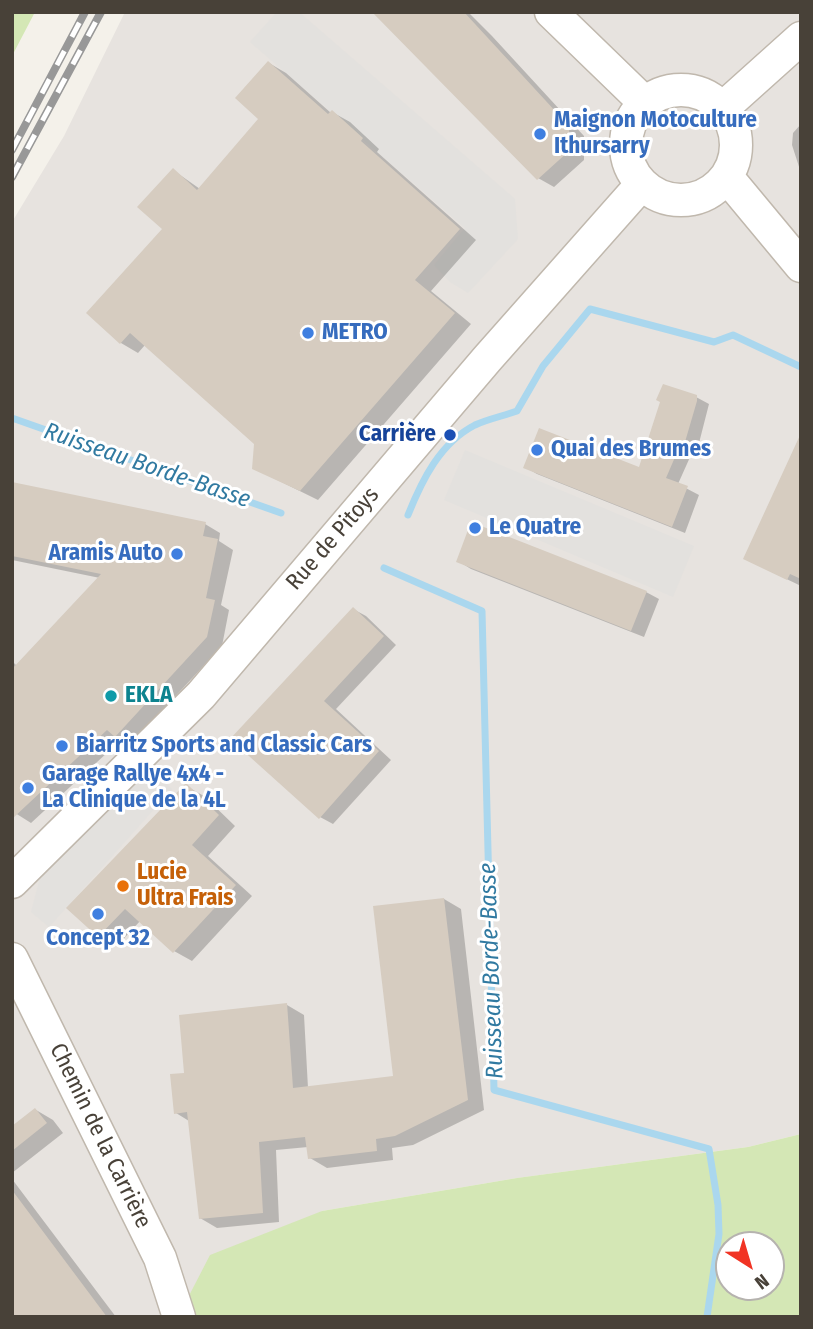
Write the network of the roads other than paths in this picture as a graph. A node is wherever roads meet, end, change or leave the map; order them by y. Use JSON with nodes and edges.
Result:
{"nodes":[{"id":1,"x":551,"y":12,"type":"edge"},
{"id":2,"x":801,"y":38,"type":"edge"},
{"id":3,"x":645,"y":103,"type":"junction"},
{"id":4,"x":723,"y":108,"type":"junction"},
{"id":5,"x":727,"y":177,"type":"junction"},
{"id":6,"x":641,"y":185,"type":"junction"},
{"id":7,"x":801,"y":266,"type":"edge"},
{"id":8,"x":12,"y":882,"type":"edge"},
{"id":9,"x":12,"y":959,"type":"edge"},
{"id":10,"x":179,"y":1317,"type":"edge"}],
"edges":[{"from":1,"to":3,"type":"street"},
{"from":2,"to":4,"type":"street"},
{"from":3,"to":4,"type":"street"},
{"from":3,"to":6,"type":"street"},
{"from":4,"to":5,"type":"street"},
{"from":5,"to":6,"type":"street"},
{"from":5,"to":7,"type":"street"},
{"from":6,"to":8,"type":"street","name":"Rue de Pitoys"},
{"from":9,"to":10,"type":"street","name":"Chemin de la Carrière"}]}
